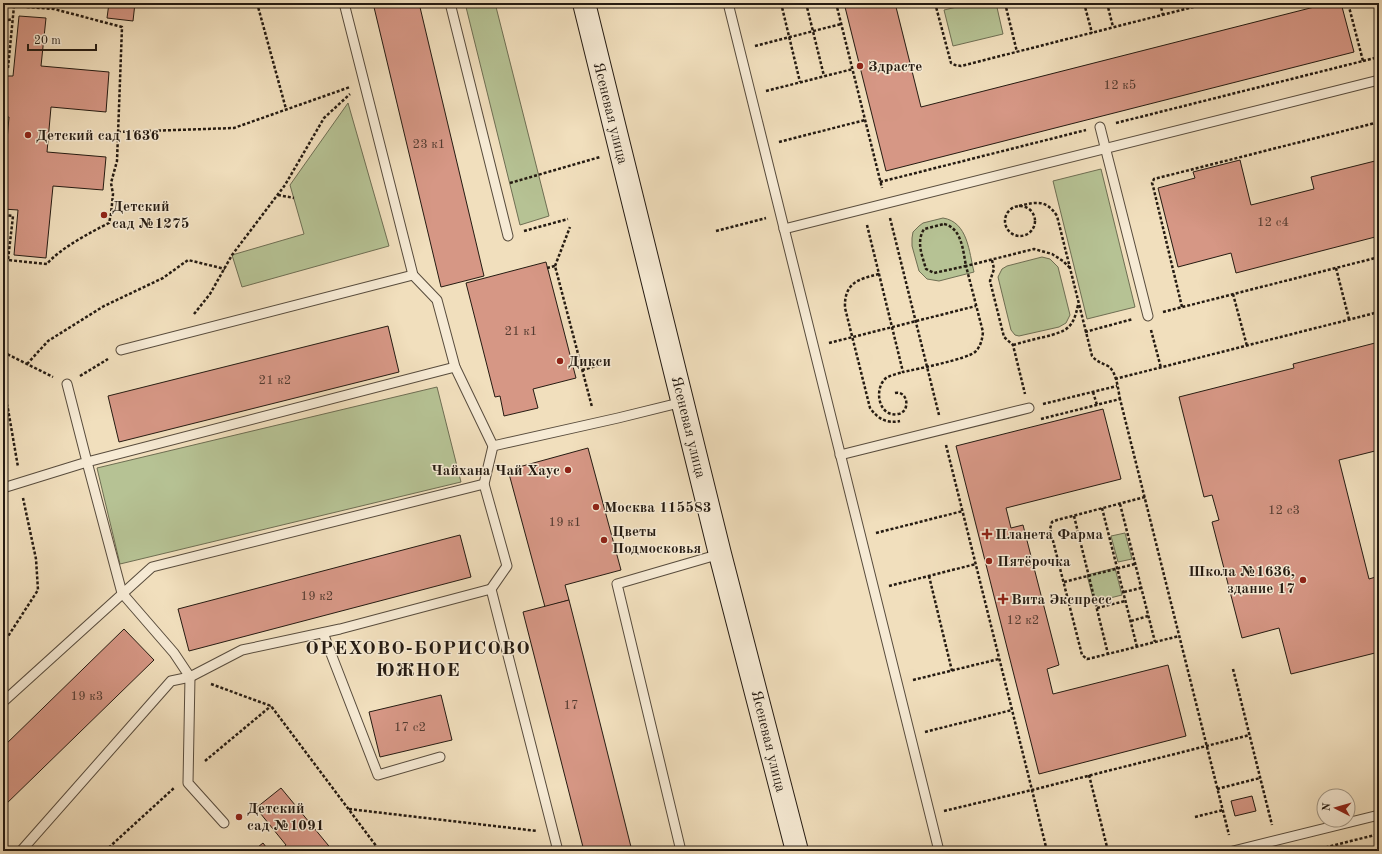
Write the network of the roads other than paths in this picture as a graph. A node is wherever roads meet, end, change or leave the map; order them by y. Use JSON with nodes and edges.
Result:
{"nodes":[{"id":1,"x":344,"y":3,"type":"edge"},
{"id":2,"x":450,"y":3,"type":"edge"},
{"id":3,"x":584,"y":3,"type":"edge"},
{"id":4,"x":728,"y":3,"type":"edge"},
{"id":5,"x":1379,"y":80,"type":"edge"},
{"id":6,"x":1100,"y":127,"type":"road end"},
{"id":7,"x":1105,"y":149,"type":"junction"},
{"id":8,"x":784,"y":229,"type":"junction"},
{"id":9,"x":508,"y":236,"type":"road end"},
{"id":10,"x":413,"y":275,"type":"junction"},
{"id":11,"x":1148,"y":316,"type":"road end"},
{"id":12,"x":122,"y":350,"type":"road end"},
{"id":13,"x":455,"y":367,"type":"junction"},
{"id":14,"x":67,"y":384,"type":"road end"},
{"id":15,"x":683,"y":402,"type":"junction"},
{"id":16,"x":1029,"y":408,"type":"road end"},
{"id":17,"x":493,"y":446,"type":"junction"},
{"id":18,"x":840,"y":455,"type":"junction"},
{"id":19,"x":86,"y":462,"type":"junction"},
{"id":20,"x":484,"y":484,"type":"junction"},
{"id":21,"x":3,"y":488,"type":"edge"},
{"id":22,"x":720,"y":554,"type":"junction"},
{"id":23,"x":491,"y":589,"type":"junction"},
{"id":24,"x":122,"y":593,"type":"junction"},
{"id":25,"x":323,"y":633,"type":"junction"},
{"id":26,"x":190,"y":677,"type":"junction"},
{"id":27,"x":3,"y":702,"type":"edge"},
{"id":28,"x":440,"y":757,"type":"dead end"},
{"id":29,"x":1379,"y":815,"type":"edge"},
{"id":30,"x":224,"y":823,"type":"dead end"},
{"id":31,"x":21,"y":851,"type":"edge"},
{"id":32,"x":558,"y":851,"type":"edge"},
{"id":33,"x":681,"y":851,"type":"edge"},
{"id":34,"x":797,"y":851,"type":"edge"},
{"id":35,"x":939,"y":851,"type":"edge"},
{"id":36,"x":1233,"y":851,"type":"edge"}],
"edges":[{"from":1,"to":10,"type":"lane"},
{"from":2,"to":9,"type":"lane"},
{"from":3,"to":15,"type":"main road","name":"Ясеневая улица"},
{"from":4,"to":8,"type":"lane"},
{"from":5,"to":7,"type":"lane"},
{"from":6,"to":7,"type":"lane"},
{"from":7,"to":8,"type":"lane"},
{"from":7,"to":11,"type":"lane"},
{"from":8,"to":18,"type":"lane"},
{"from":10,"to":12,"type":"lane"},
{"from":10,"to":13,"type":"lane"},
{"from":13,"to":17,"type":"lane"},
{"from":13,"to":19,"type":"lane"},
{"from":14,"to":19,"type":"lane"},
{"from":15,"to":17,"type":"lane"},
{"from":15,"to":22,"type":"main road","name":"Ясеневая улица"},
{"from":16,"to":18,"type":"lane"},
{"from":17,"to":20,"type":"lane"},
{"from":18,"to":35,"type":"lane"},
{"from":19,"to":21,"type":"lane"},
{"from":19,"to":24,"type":"lane"},
{"from":20,"to":23,"type":"lane"},
{"from":20,"to":24,"type":"lane"},
{"from":22,"to":33,"type":"lane"},
{"from":22,"to":34,"type":"main road","name":"Ясеневая улица"},
{"from":23,"to":25,"type":"lane"},
{"from":23,"to":32,"type":"lane"},
{"from":24,"to":26,"type":"lane"},
{"from":24,"to":27,"type":"lane"},
{"from":25,"to":26,"type":"lane"},
{"from":25,"to":28,"type":"lane"},
{"from":26,"to":30,"type":"lane"},
{"from":26,"to":31,"type":"lane"},
{"from":29,"to":36,"type":"lane"}]}
